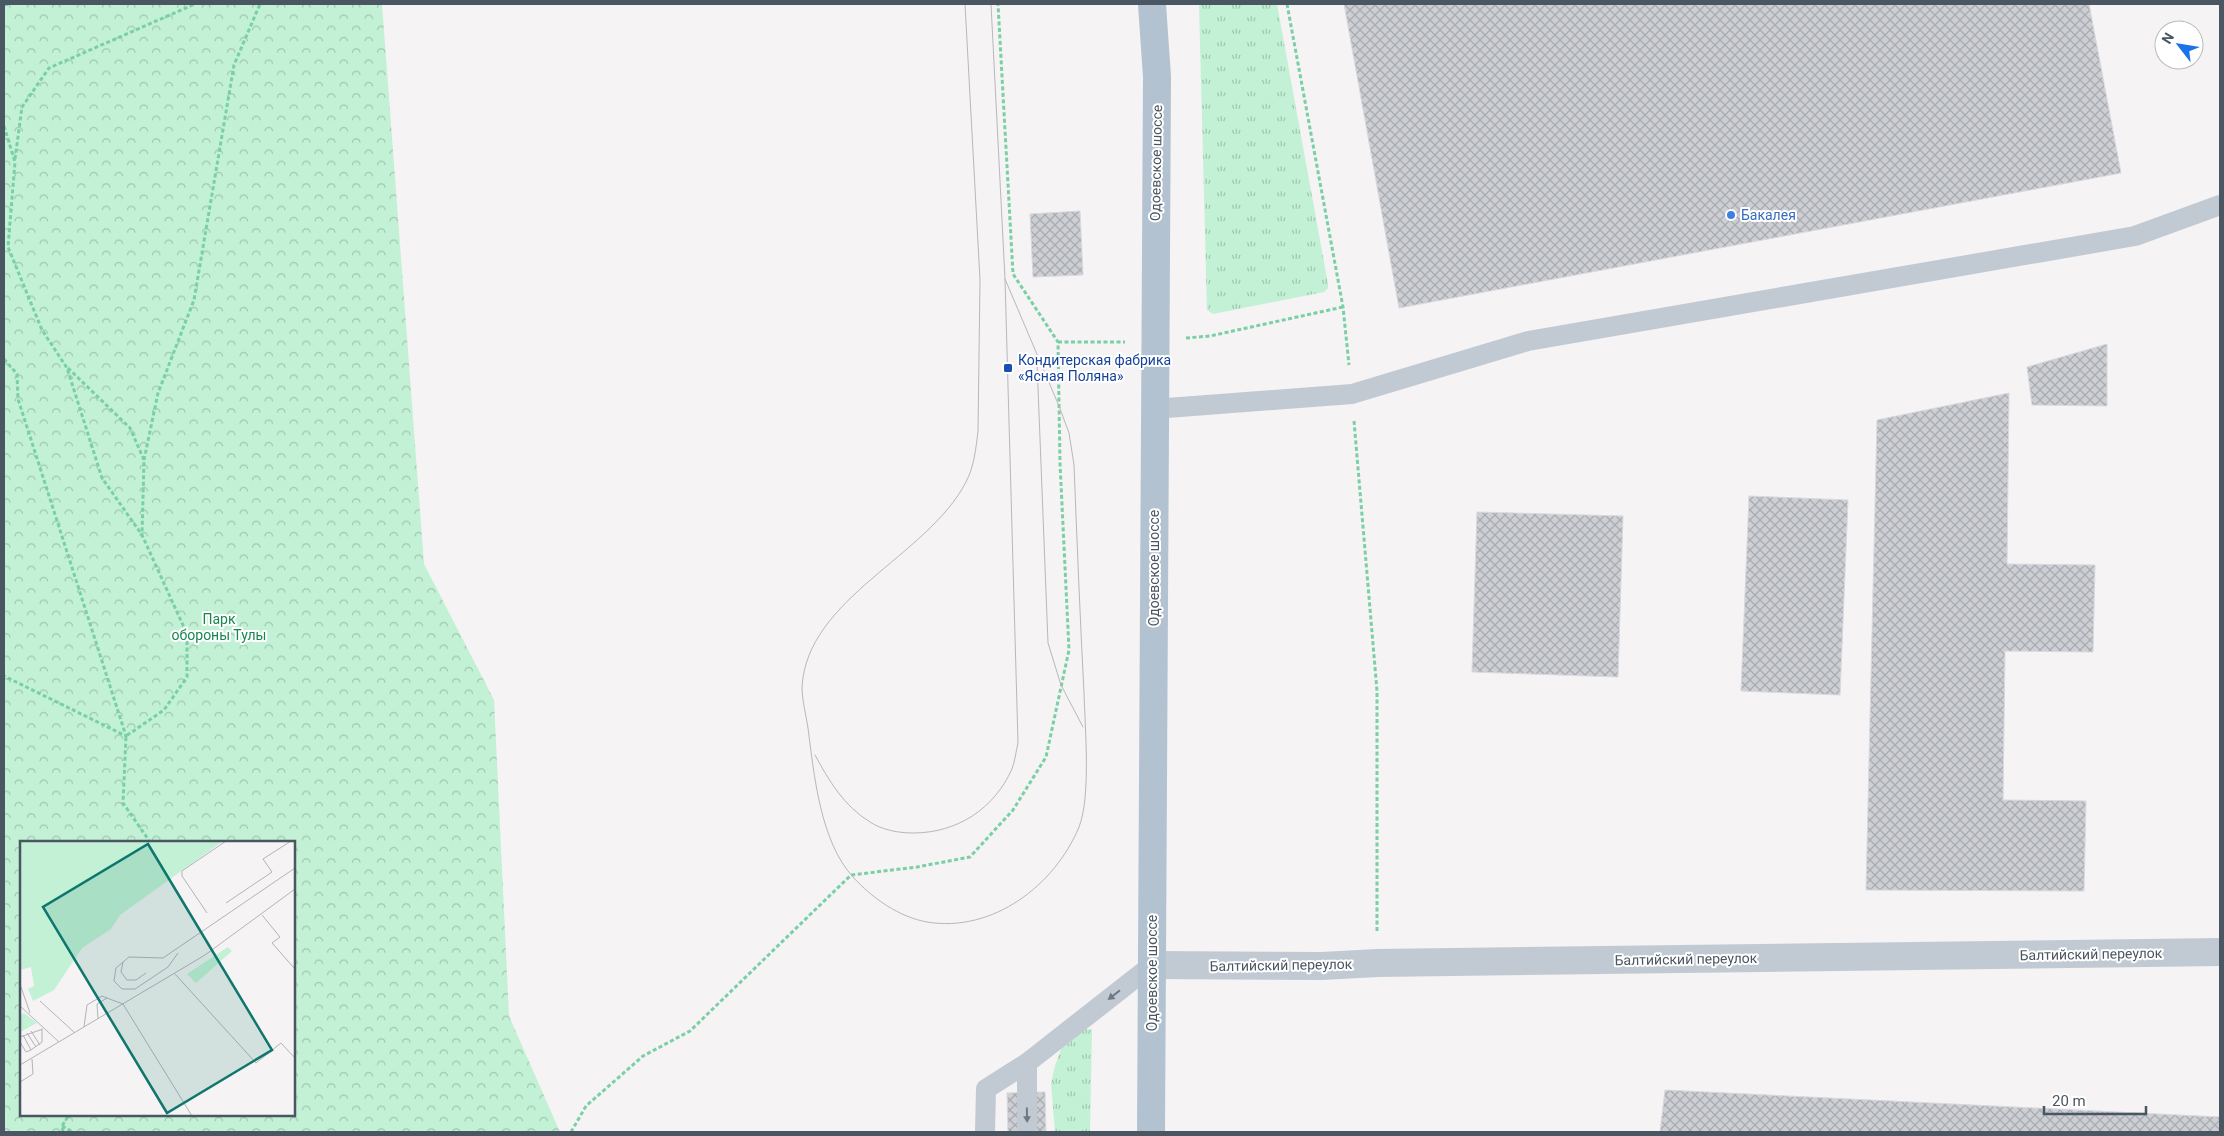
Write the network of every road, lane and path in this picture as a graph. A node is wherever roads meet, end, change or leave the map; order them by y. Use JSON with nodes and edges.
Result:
{"nodes":[{"id":1,"x":10,"y":4,"type":"edge"},
{"id":2,"x":195,"y":4,"type":"edge"},
{"id":3,"x":260,"y":4,"type":"edge"},
{"id":4,"x":998,"y":4,"type":"edge"},
{"id":5,"x":1152,"y":4,"type":"edge"},
{"id":6,"x":1288,"y":4,"type":"edge"},
{"id":7,"x":4,"y":5,"type":"edge"},
{"id":8,"x":4,"y":126,"type":"edge"},
{"id":9,"x":15,"y":162,"type":"junction"},
{"id":10,"x":2220,"y":204,"type":"edge"},
{"id":11,"x":1343,"y":308,"type":"junction"},
{"id":12,"x":1154,"y":341,"type":"junction"},
{"id":13,"x":1058,"y":342,"type":"junction"},
{"id":14,"x":4,"y":359,"type":"edge"},
{"id":15,"x":67,"y":368,"type":"junction"},
{"id":16,"x":1352,"y":394,"type":"junction"},
{"id":17,"x":1154,"y":409,"type":"junction"},
{"id":18,"x":144,"y":460,"type":"junction"},
{"id":19,"x":142,"y":535,"type":"junction"},
{"id":20,"x":4,"y":676,"type":"edge"},
{"id":21,"x":126,"y":736,"type":"junction"},
{"id":22,"x":149,"y":841,"type":"edge"},
{"id":23,"x":2220,"y":952,"type":"edge"},
{"id":24,"x":1377,"y":963,"type":"junction"},
{"id":25,"x":1152,"y":965,"type":"junction"},
{"id":26,"x":1027,"y":1063,"type":"junction"},
{"id":27,"x":68,"y":1116,"type":"edge"},
{"id":28,"x":62,"y":1126,"type":"junction"},
{"id":29,"x":63,"y":1132,"type":"edge"},
{"id":30,"x":73,"y":1132,"type":"edge"},
{"id":31,"x":571,"y":1132,"type":"edge"},
{"id":32,"x":985,"y":1132,"type":"edge"},
{"id":33,"x":1028,"y":1132,"type":"edge"},
{"id":34,"x":1151,"y":1132,"type":"edge"}],
"edges":[{"from":1,"to":7,"type":"path"},
{"from":2,"to":9,"type":"path"},
{"from":3,"to":18,"type":"path"},
{"from":4,"to":13,"type":"path"},
{"from":5,"to":12,"type":"main road","name":"Одоевское шоссе"},
{"from":6,"to":11,"type":"path"},
{"from":8,"to":9,"type":"path"},
{"from":9,"to":15,"type":"path"},
{"from":10,"to":16,"type":"lane"},
{"from":11,"to":12,"type":"path"},
{"from":11,"to":16,"type":"path"},
{"from":12,"to":13,"type":"path"},
{"from":12,"to":17,"type":"main road","name":"Одоевское шоссе"},
{"from":13,"to":31,"type":"path"},
{"from":14,"to":21,"type":"path"},
{"from":15,"to":18,"type":"path"},
{"from":15,"to":19,"type":"path"},
{"from":16,"to":17,"type":"lane"},
{"from":16,"to":24,"type":"path"},
{"from":17,"to":25,"type":"main road","name":"Одоевское шоссе"},
{"from":18,"to":19,"type":"path"},
{"from":19,"to":21,"type":"path"},
{"from":20,"to":21,"type":"path"},
{"from":21,"to":22,"type":"path"},
{"from":23,"to":24,"type":"street","name":"Балтийский переулок"},
{"from":24,"to":25,"type":"street","name":"Балтийский переулок"},
{"from":25,"to":26,"type":"lane","one_way":true},
{"from":25,"to":34,"type":"main road","name":"Одоевское шоссе"},
{"from":26,"to":32,"type":"lane"},
{"from":26,"to":33,"type":"lane","one_way":true},
{"from":27,"to":28,"type":"path"},
{"from":28,"to":29,"type":"path"},
{"from":28,"to":30,"type":"path"}]}
